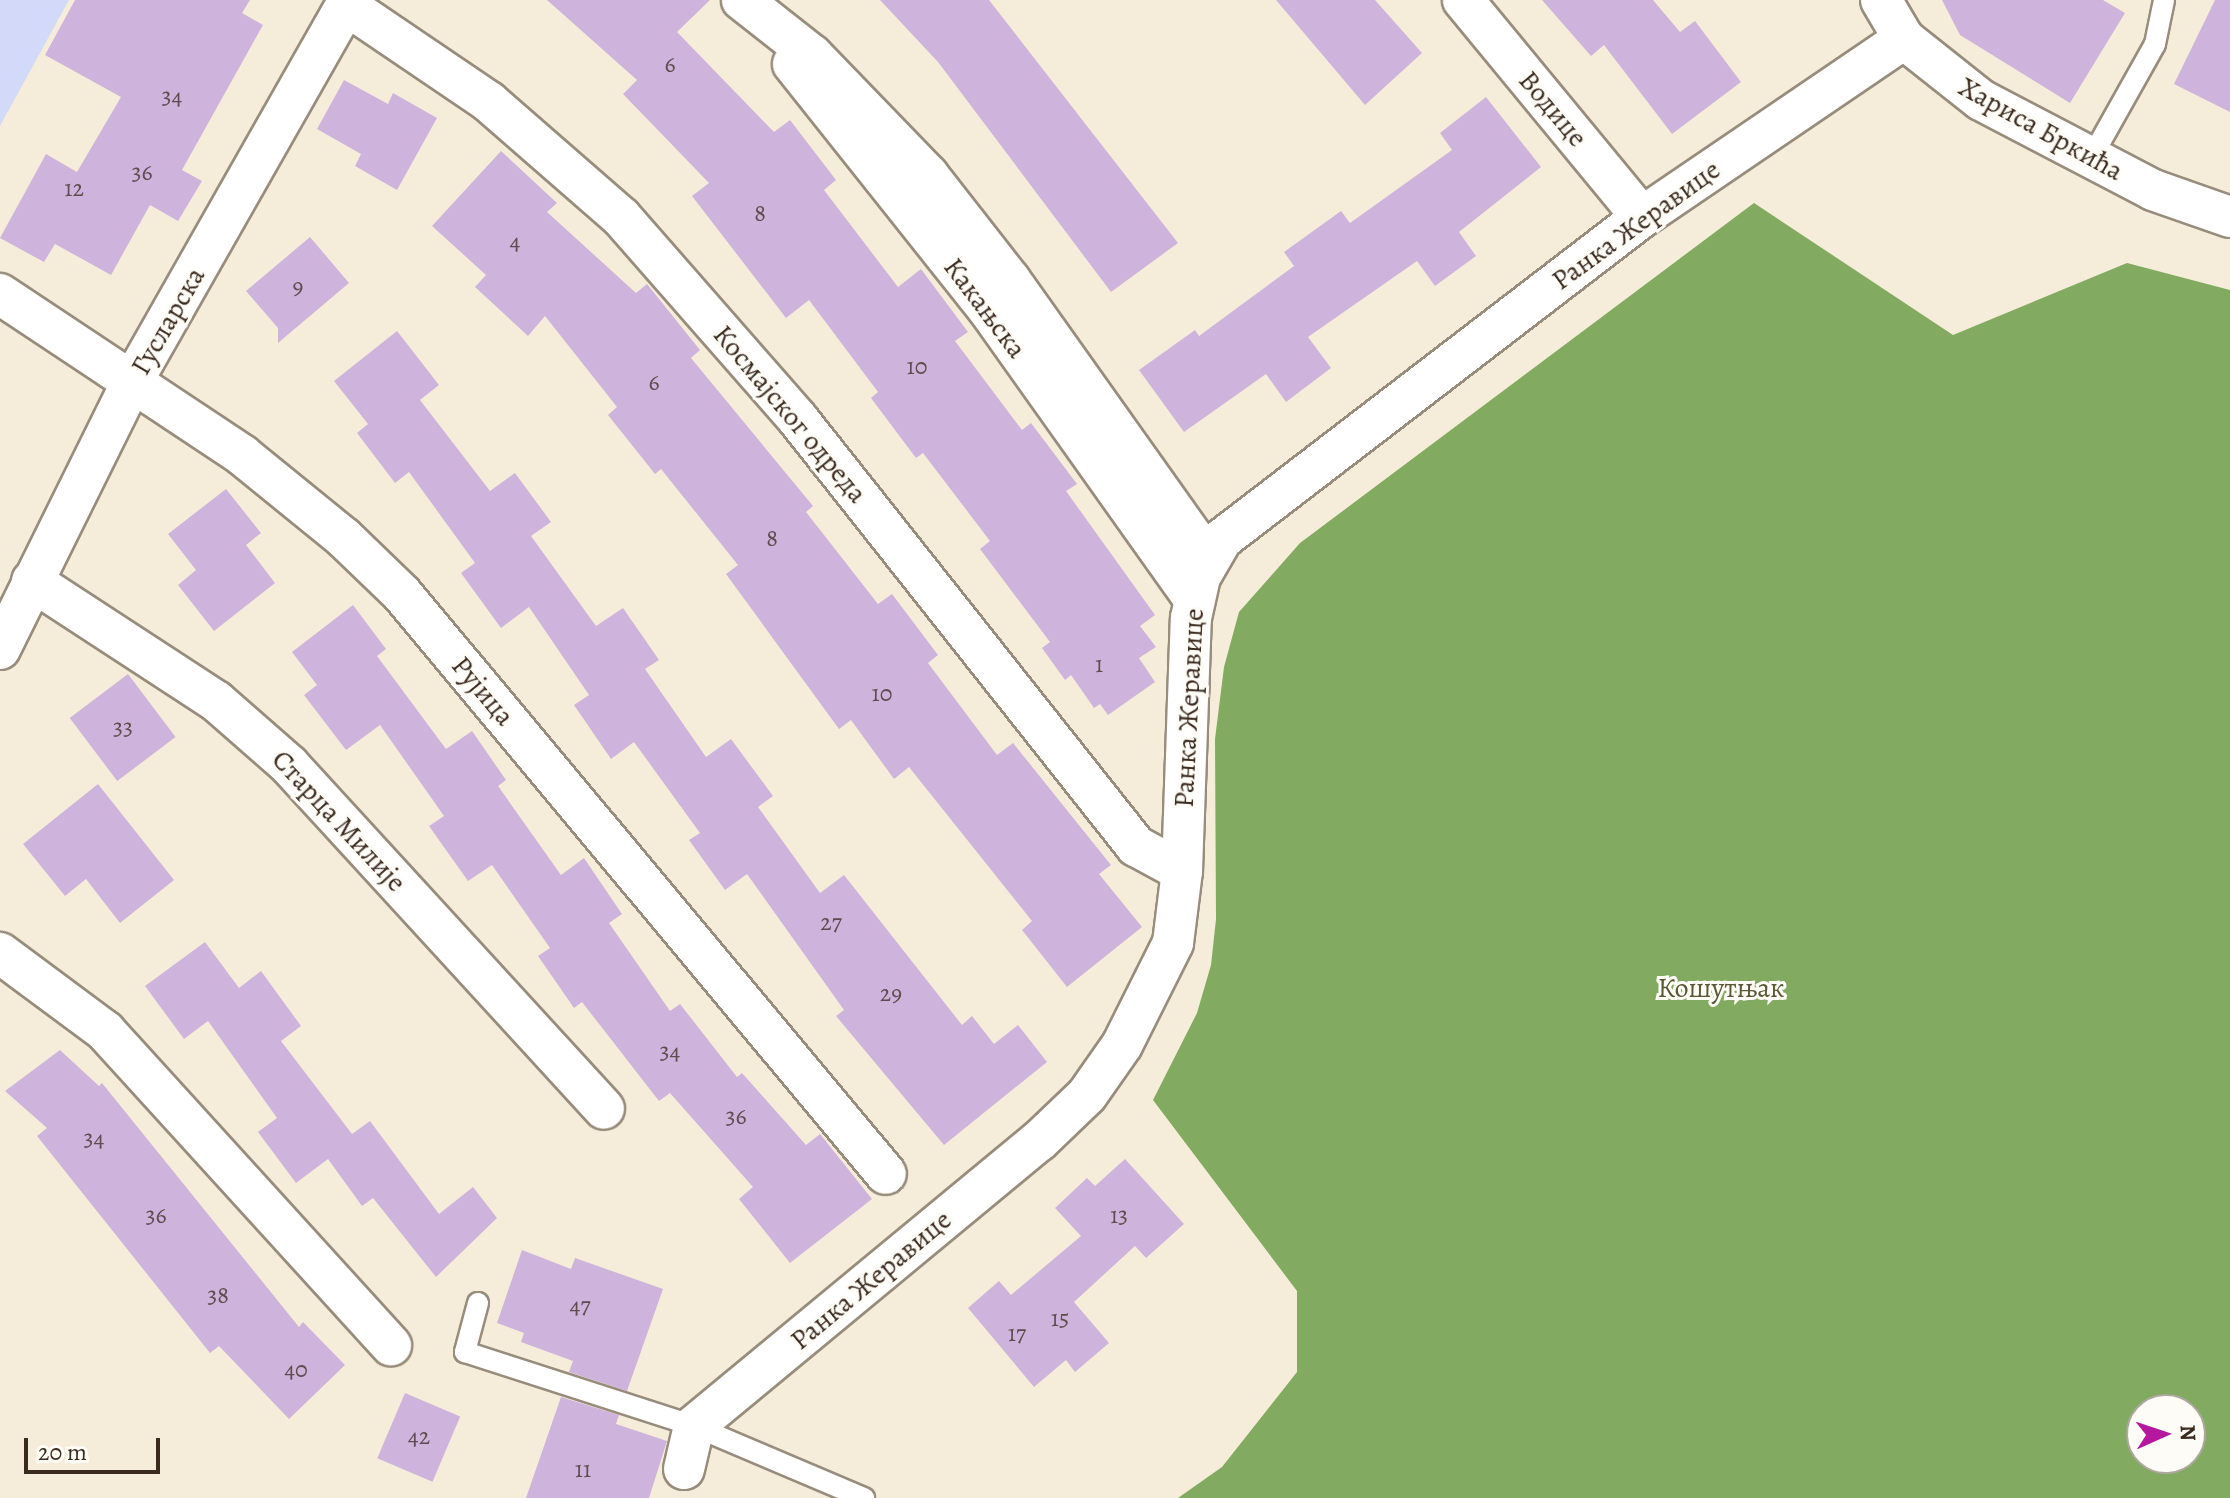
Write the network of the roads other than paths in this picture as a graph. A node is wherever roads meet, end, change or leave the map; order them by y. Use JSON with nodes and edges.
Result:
{"nodes":[{"id":1,"x":1463,"y":0,"type":"edge"},
{"id":2,"x":1881,"y":0,"type":"edge"},
{"id":3,"x":2164,"y":0,"type":"edge"},
{"id":4,"x":348,"y":3,"type":"edge"},
{"id":5,"x":756,"y":11,"type":"edge"},
{"id":6,"x":1904,"y":39,"type":"junction"},
{"id":7,"x":2090,"y":160,"type":"junction"},
{"id":8,"x":1642,"y":217,"type":"junction"},
{"id":9,"x":2230,"y":217,"type":"edge"},
{"id":10,"x":0,"y":294,"type":"edge"},
{"id":11,"x":132,"y":382,"type":"junction"},
{"id":12,"x":1208,"y":559,"type":"junction"},
{"id":13,"x":32,"y":581,"type":"junction"},
{"id":14,"x":1194,"y":599,"type":"junction"},
{"id":15,"x":0,"y":649,"type":"edge"},
{"id":16,"x":1182,"y":871,"type":"junction"},
{"id":17,"x":0,"y":953,"type":"edge"},
{"id":18,"x":604,"y":1109,"type":"dead end"},
{"id":19,"x":886,"y":1174,"type":"dead end"},
{"id":20,"x":478,"y":1303,"type":"dead end"},
{"id":21,"x":391,"y":1345,"type":"dead end"},
{"id":22,"x":694,"y":1426,"type":"junction"},
{"id":23,"x":684,"y":1469,"type":"dead end"},
{"id":24,"x":864,"y":1498,"type":"edge"}],
"edges":[{"from":1,"to":8,"type":"street","name":"Водице"},
{"from":2,"to":6,"type":"street","name":"Хариса Бркића"},
{"from":3,"to":7,"type":"lane"},
{"from":4,"to":11,"type":"street","name":"Гусларска"},
{"from":4,"to":16,"type":"street","name":"Космајског одреда"},
{"from":5,"to":12,"type":"street","name":"Какањска"},
{"from":5,"to":14,"type":"street","name":"Какањска"},
{"from":6,"to":7,"type":"street","name":"Хариса Бркића"},
{"from":6,"to":8,"type":"street","name":"Ранка Жеравице"},
{"from":7,"to":9,"type":"street","name":"Хариса Бркића"},
{"from":8,"to":12,"type":"street","name":"Ранка Жеравице"},
{"from":10,"to":11,"type":"street","name":"Рујица"},
{"from":11,"to":13,"type":"street","name":"Гусларска"},
{"from":11,"to":19,"type":"street","name":"Рујица"},
{"from":12,"to":14,"type":"street","name":"Ранка Жеравице"},
{"from":13,"to":15,"type":"street","name":"Гусларска"},
{"from":13,"to":18,"type":"street","name":"Старца Милије"},
{"from":14,"to":16,"type":"street","name":"Ранка Жеравице"},
{"from":16,"to":22,"type":"street","name":"Ранка Жеравице"},
{"from":17,"to":21,"type":"street"},
{"from":20,"to":22,"type":"lane"},
{"from":22,"to":23,"type":"street"},
{"from":22,"to":24,"type":"lane"}]}
